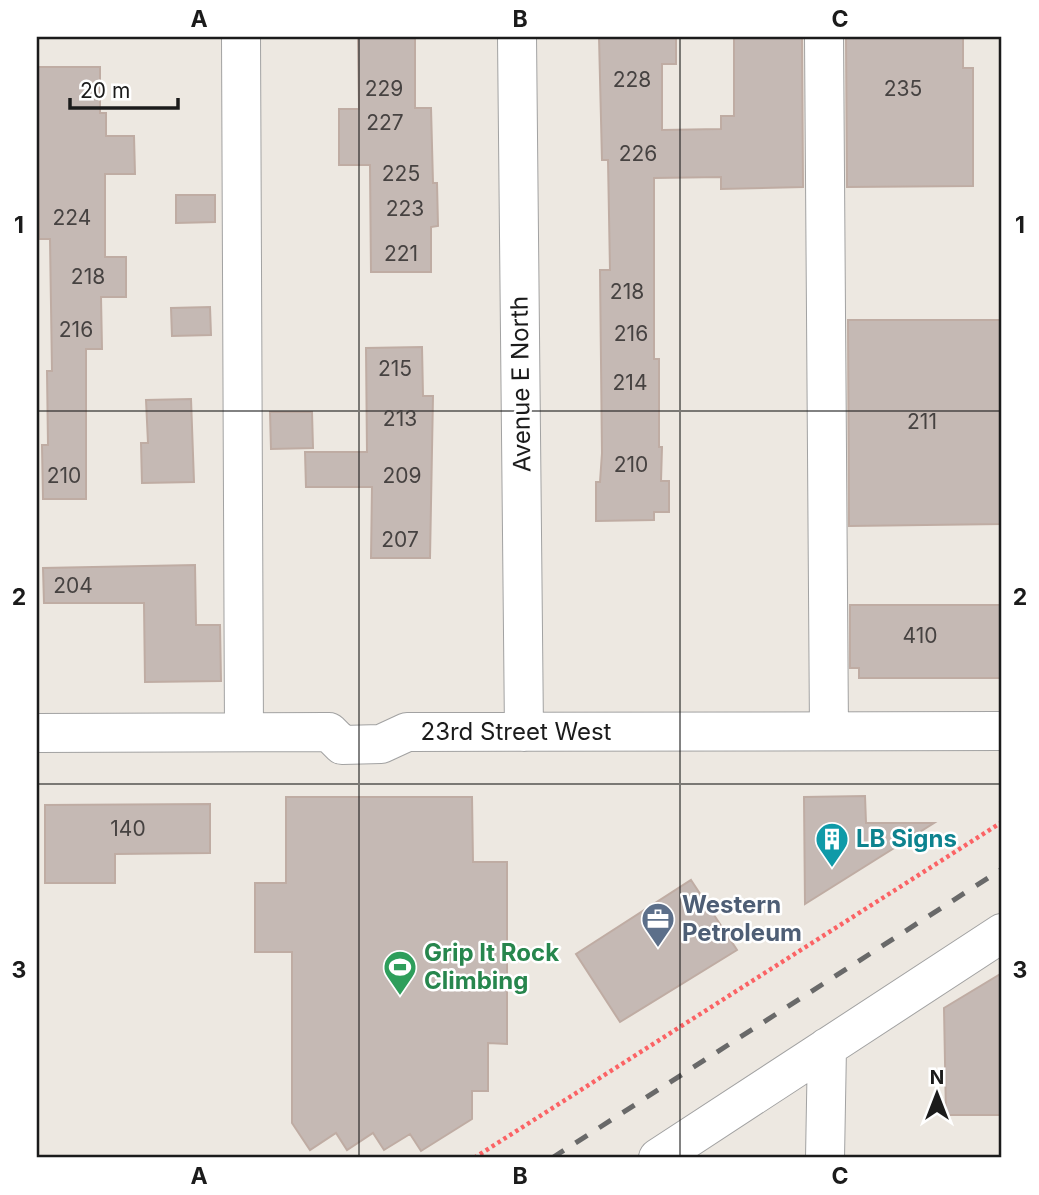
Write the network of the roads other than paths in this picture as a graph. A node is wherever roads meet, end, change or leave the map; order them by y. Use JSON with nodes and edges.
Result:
{"nodes":[{"id":1,"x":241,"y":37,"type":"edge"},
{"id":2,"x":517,"y":37,"type":"edge"},
{"id":3,"x":824,"y":37,"type":"edge"},
{"id":4,"x":829,"y":731,"type":"junction"},
{"id":5,"x":1002,"y":731,"type":"edge"},
{"id":6,"x":524,"y":732,"type":"junction"},
{"id":7,"x":37,"y":733,"type":"edge"},
{"id":8,"x":244,"y":733,"type":"junction"},
{"id":9,"x":1002,"y":933,"type":"edge"},
{"id":10,"x":827,"y":1047,"type":"junction"},
{"id":11,"x":658,"y":1158,"type":"edge"},
{"id":12,"x":825,"y":1158,"type":"edge"}],
"edges":[{"from":1,"to":8,"type":"street"},
{"from":2,"to":6,"type":"street","name":"Avenue E North"},
{"from":3,"to":4,"type":"street"},
{"from":4,"to":5,"type":"street","name":"23rd Street West"},
{"from":4,"to":6,"type":"street","name":"23rd Street West"},
{"from":6,"to":8,"type":"street","name":"23rd Street West"},
{"from":7,"to":8,"type":"street","name":"23rd Street West"},
{"from":9,"to":10,"type":"street"},
{"from":10,"to":11,"type":"street"},
{"from":10,"to":12,"type":"street"}]}
